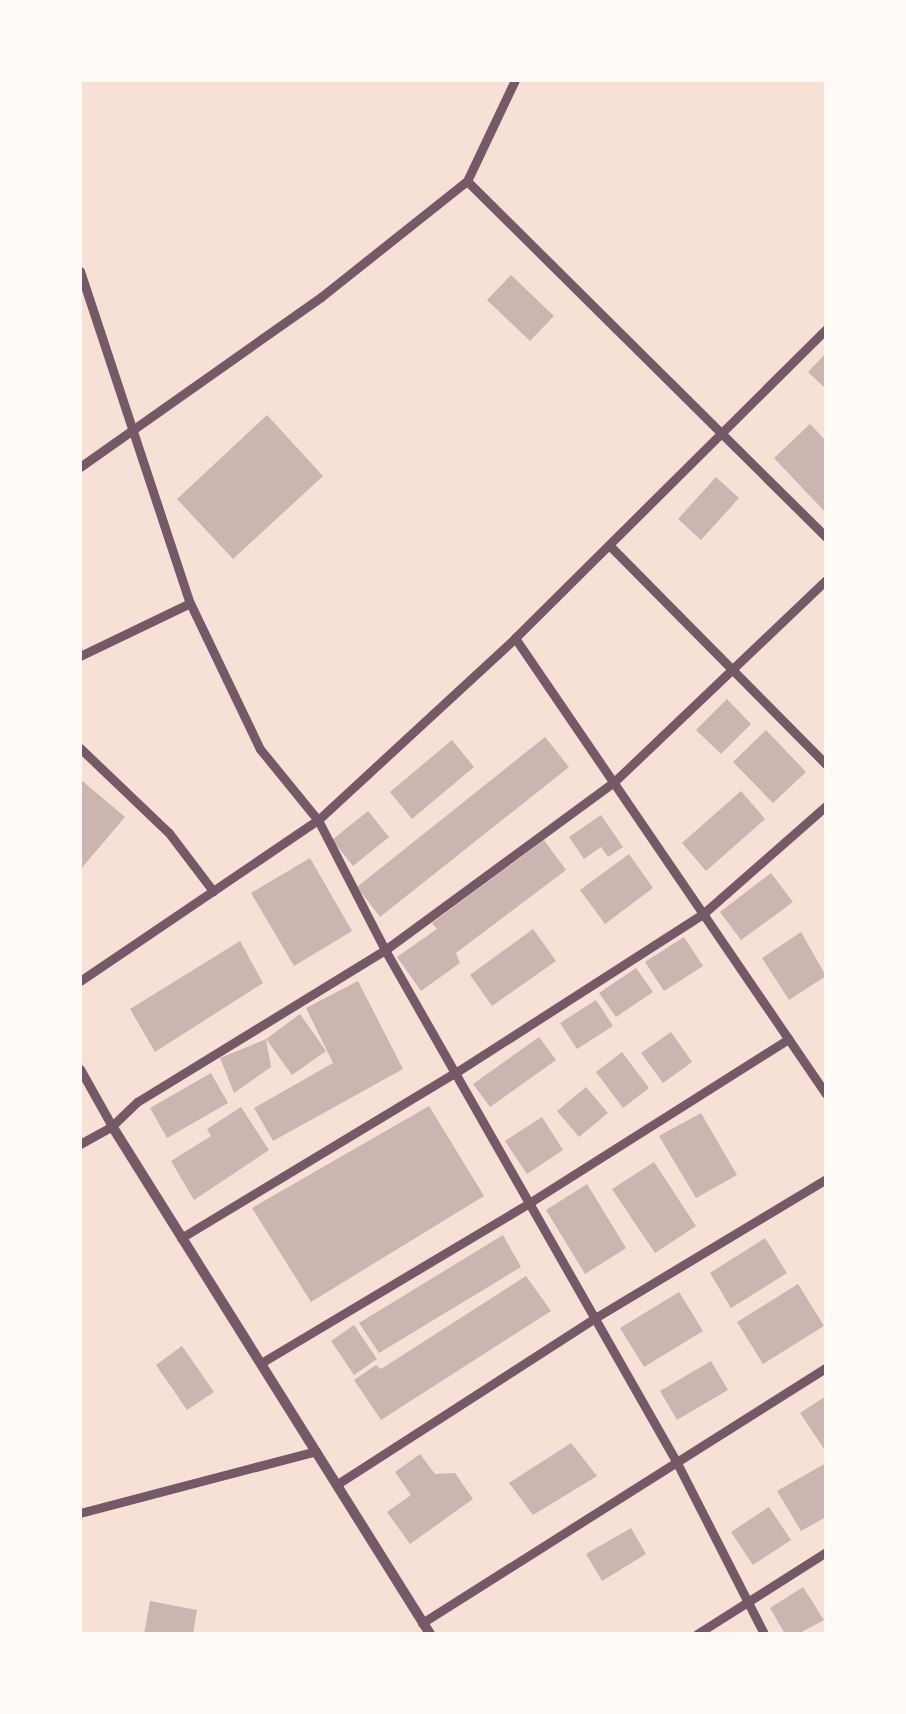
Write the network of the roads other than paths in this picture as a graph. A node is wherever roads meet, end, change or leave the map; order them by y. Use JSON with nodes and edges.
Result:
{"nodes":[{"id":1,"x":514,"y":80,"type":"edge"},
{"id":2,"x":467,"y":180,"type":"junction"},
{"id":3,"x":80,"y":271,"type":"edge"},
{"id":4,"x":826,"y":329,"type":"edge"},
{"id":5,"x":130,"y":433,"type":"junction"},
{"id":6,"x":721,"y":436,"type":"junction"},
{"id":7,"x":80,"y":466,"type":"edge"},
{"id":8,"x":826,"y":537,"type":"edge"},
{"id":9,"x":610,"y":546,"type":"junction"},
{"id":10,"x":826,"y":580,"type":"edge"},
{"id":11,"x":190,"y":603,"type":"junction"},
{"id":12,"x":515,"y":638,"type":"junction"},
{"id":13,"x":80,"y":656,"type":"edge"},
{"id":14,"x":734,"y":670,"type":"junction"},
{"id":15,"x":80,"y":748,"type":"edge"},
{"id":16,"x":826,"y":764,"type":"edge"},
{"id":17,"x":616,"y":781,"type":"junction"},
{"id":18,"x":826,"y":806,"type":"edge"},
{"id":19,"x":318,"y":820,"type":"junction"},
{"id":20,"x":213,"y":891,"type":"junction"},
{"id":21,"x":704,"y":913,"type":"junction"},
{"id":22,"x":386,"y":950,"type":"junction"},
{"id":23,"x":80,"y":982,"type":"edge"},
{"id":24,"x":788,"y":1038,"type":"junction"},
{"id":25,"x":80,"y":1069,"type":"edge"},
{"id":26,"x":455,"y":1073,"type":"junction"},
{"id":27,"x":826,"y":1094,"type":"edge"},
{"id":28,"x":112,"y":1126,"type":"junction"},
{"id":29,"x":80,"y":1144,"type":"edge"},
{"id":30,"x":826,"y":1179,"type":"edge"},
{"id":31,"x":530,"y":1203,"type":"junction"},
{"id":32,"x":181,"y":1238,"type":"junction"},
{"id":33,"x":595,"y":1318,"type":"junction"},
{"id":34,"x":260,"y":1363,"type":"junction"},
{"id":35,"x":826,"y":1368,"type":"edge"},
{"id":36,"x":316,"y":1451,"type":"junction"},
{"id":37,"x":676,"y":1461,"type":"junction"},
{"id":38,"x":338,"y":1484,"type":"junction"},
{"id":39,"x":80,"y":1513,"type":"edge"},
{"id":40,"x":826,"y":1552,"type":"edge"},
{"id":41,"x":747,"y":1600,"type":"junction"},
{"id":42,"x":422,"y":1622,"type":"junction"},
{"id":43,"x":430,"y":1634,"type":"edge"},
{"id":44,"x":696,"y":1634,"type":"edge"},
{"id":45,"x":764,"y":1634,"type":"edge"}],
"edges":[{"from":1,"to":2,"type":"street"},
{"from":2,"to":5,"type":"street"},
{"from":2,"to":6,"type":"street"},
{"from":3,"to":5,"type":"street"},
{"from":4,"to":6,"type":"street"},
{"from":5,"to":7,"type":"street"},
{"from":5,"to":11,"type":"street"},
{"from":6,"to":8,"type":"street"},
{"from":6,"to":9,"type":"street"},
{"from":9,"to":12,"type":"street"},
{"from":9,"to":14,"type":"street"},
{"from":10,"to":14,"type":"street"},
{"from":11,"to":13,"type":"street"},
{"from":11,"to":19,"type":"street"},
{"from":12,"to":17,"type":"street"},
{"from":12,"to":19,"type":"street"},
{"from":14,"to":16,"type":"street"},
{"from":14,"to":17,"type":"street"},
{"from":15,"to":20,"type":"street"},
{"from":17,"to":21,"type":"street"},
{"from":17,"to":22,"type":"street"},
{"from":18,"to":21,"type":"street"},
{"from":19,"to":20,"type":"street"},
{"from":19,"to":22,"type":"street"},
{"from":20,"to":23,"type":"street"},
{"from":21,"to":24,"type":"street"},
{"from":21,"to":26,"type":"street"},
{"from":22,"to":26,"type":"street"},
{"from":22,"to":28,"type":"street"},
{"from":24,"to":27,"type":"street"},
{"from":24,"to":31,"type":"street"},
{"from":25,"to":28,"type":"street"},
{"from":26,"to":31,"type":"street"},
{"from":26,"to":32,"type":"street"},
{"from":28,"to":29,"type":"street"},
{"from":28,"to":32,"type":"street"},
{"from":30,"to":33,"type":"street"},
{"from":31,"to":33,"type":"street"},
{"from":31,"to":34,"type":"street"},
{"from":32,"to":34,"type":"street"},
{"from":33,"to":37,"type":"street"},
{"from":33,"to":38,"type":"street"},
{"from":34,"to":36,"type":"street"},
{"from":35,"to":37,"type":"street"},
{"from":36,"to":38,"type":"street"},
{"from":36,"to":39,"type":"street"},
{"from":37,"to":41,"type":"street"},
{"from":37,"to":42,"type":"street"},
{"from":38,"to":42,"type":"street"},
{"from":40,"to":41,"type":"street"},
{"from":41,"to":44,"type":"street"},
{"from":41,"to":45,"type":"street"},
{"from":42,"to":43,"type":"street"}]}
